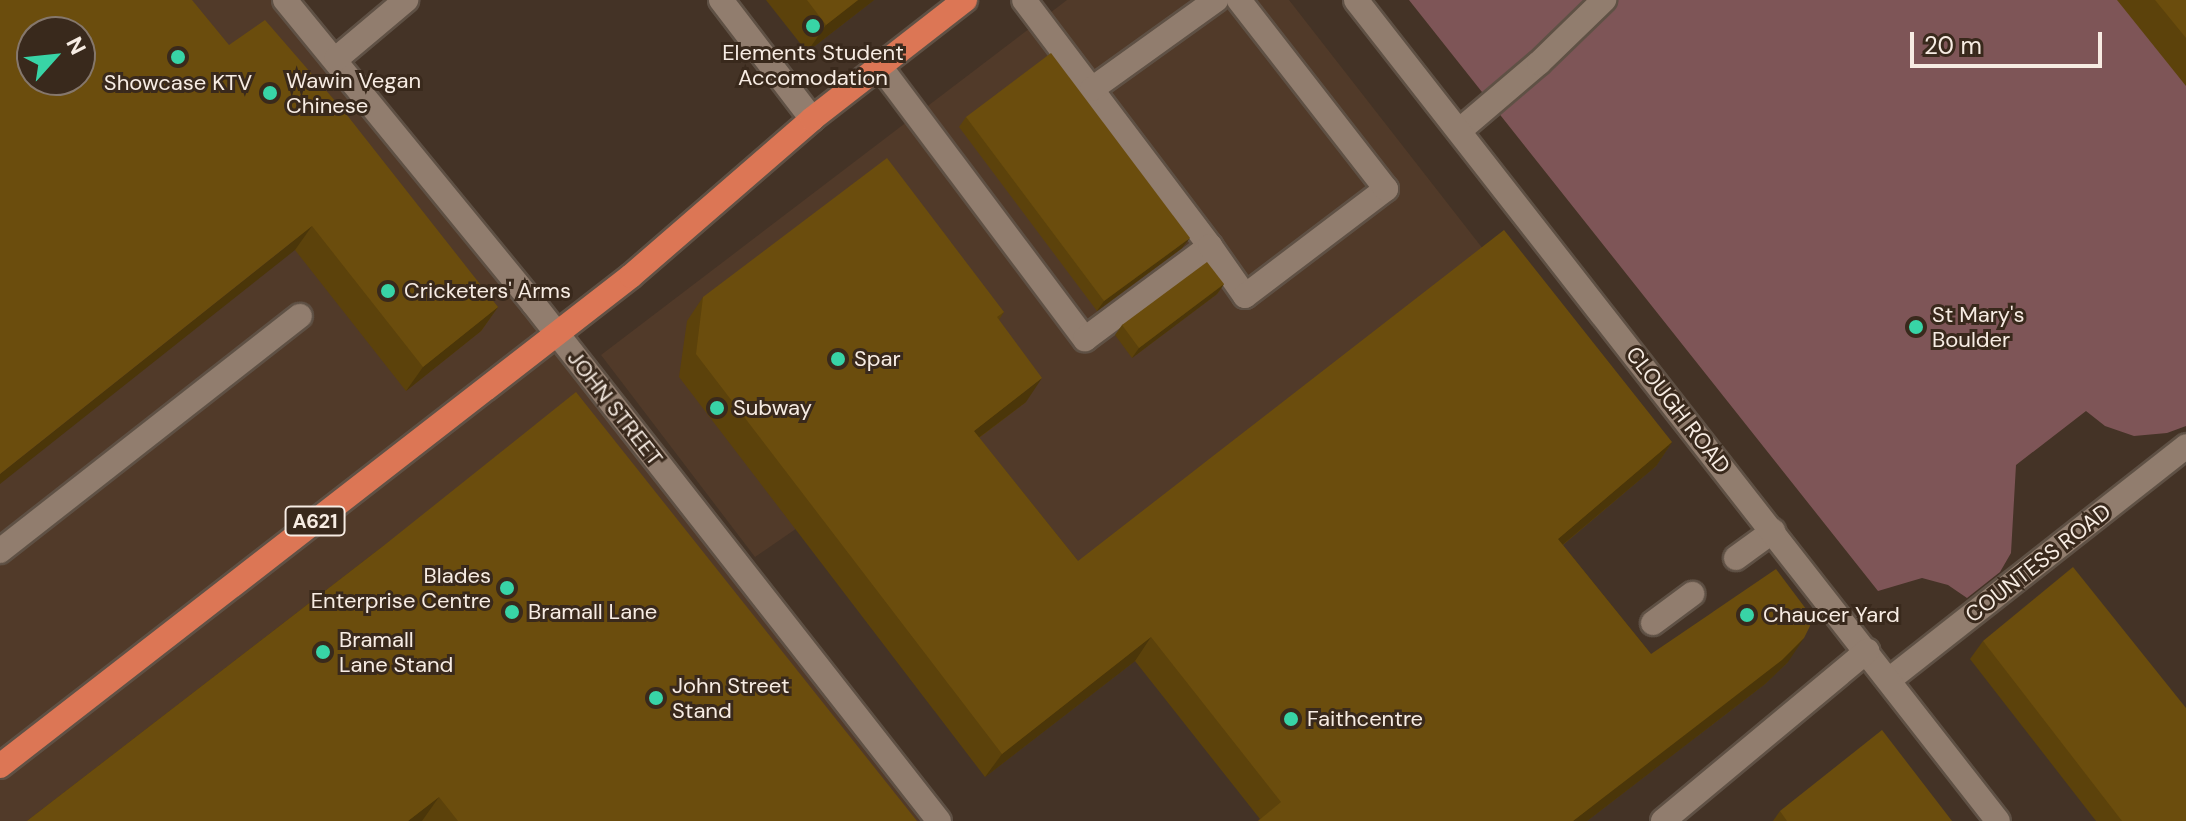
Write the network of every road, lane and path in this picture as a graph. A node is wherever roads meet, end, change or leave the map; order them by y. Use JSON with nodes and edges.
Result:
{"nodes":[{"id":1,"x":285,"y":0,"type":"edge"},
{"id":2,"x":406,"y":0,"type":"edge"},
{"id":3,"x":721,"y":0,"type":"edge"},
{"id":4,"x":965,"y":0,"type":"edge"},
{"id":5,"x":1024,"y":0,"type":"edge"},
{"id":6,"x":1216,"y":0,"type":"edge"},
{"id":7,"x":1239,"y":0,"type":"edge"},
{"id":8,"x":1356,"y":0,"type":"edge"},
{"id":9,"x":1604,"y":0,"type":"edge"},
{"id":10,"x":336,"y":59,"type":"junction"},
{"id":11,"x":879,"y":65,"type":"junction"},
{"id":12,"x":1092,"y":89,"type":"junction"},
{"id":13,"x":812,"y":119,"type":"junction"},
{"id":14,"x":1459,"y":131,"type":"junction"},
{"id":15,"x":1210,"y":246,"type":"junction"},
{"id":16,"x":300,"y":316,"type":"dead end"},
{"id":17,"x":557,"y":333,"type":"junction"},
{"id":18,"x":2186,"y":446,"type":"edge"},
{"id":19,"x":1773,"y":531,"type":"junction"},
{"id":20,"x":0,"y":551,"type":"edge"},
{"id":21,"x":1736,"y":558,"type":"dead end"},
{"id":22,"x":1692,"y":594,"type":"dead end"},
{"id":23,"x":1653,"y":623,"type":"dead end"},
{"id":24,"x":1867,"y":651,"type":"junction"},
{"id":25,"x":1889,"y":680,"type":"junction"},
{"id":26,"x":0,"y":766,"type":"edge"},
{"id":27,"x":939,"y":821,"type":"edge"},
{"id":28,"x":1663,"y":821,"type":"edge"},
{"id":29,"x":1998,"y":821,"type":"edge"}],
"edges":[{"from":1,"to":10,"type":"street","name":"JOHN STREET"},
{"from":2,"to":10,"type":"street"},
{"from":3,"to":13,"type":"street"},
{"from":4,"to":11,"type":"highway","number":"A621"},
{"from":5,"to":12,"type":"street"},
{"from":6,"to":12,"type":"street"},
{"from":7,"to":15,"type":"street"},
{"from":8,"to":14,"type":"street","name":"CLOUGH ROAD"},
{"from":9,"to":14,"type":"street"},
{"from":10,"to":17,"type":"street","name":"JOHN STREET"},
{"from":11,"to":13,"type":"highway","number":"A621"},
{"from":11,"to":15,"type":"street"},
{"from":12,"to":15,"type":"street"},
{"from":13,"to":17,"type":"highway","number":"A621"},
{"from":14,"to":19,"type":"street","name":"CLOUGH ROAD"},
{"from":16,"to":20,"type":"street"},
{"from":17,"to":26,"type":"highway","number":"A621"},
{"from":17,"to":27,"type":"street","name":"JOHN STREET"},
{"from":18,"to":25,"type":"street","name":"COUNTESS ROAD"},
{"from":19,"to":21,"type":"street"},
{"from":19,"to":24,"type":"street","name":"CLOUGH ROAD"},
{"from":22,"to":23,"type":"street"},
{"from":24,"to":25,"type":"street","name":"CLOUGH ROAD"},
{"from":24,"to":28,"type":"street"},
{"from":25,"to":29,"type":"street","name":"CLOUGH ROAD"}]}
